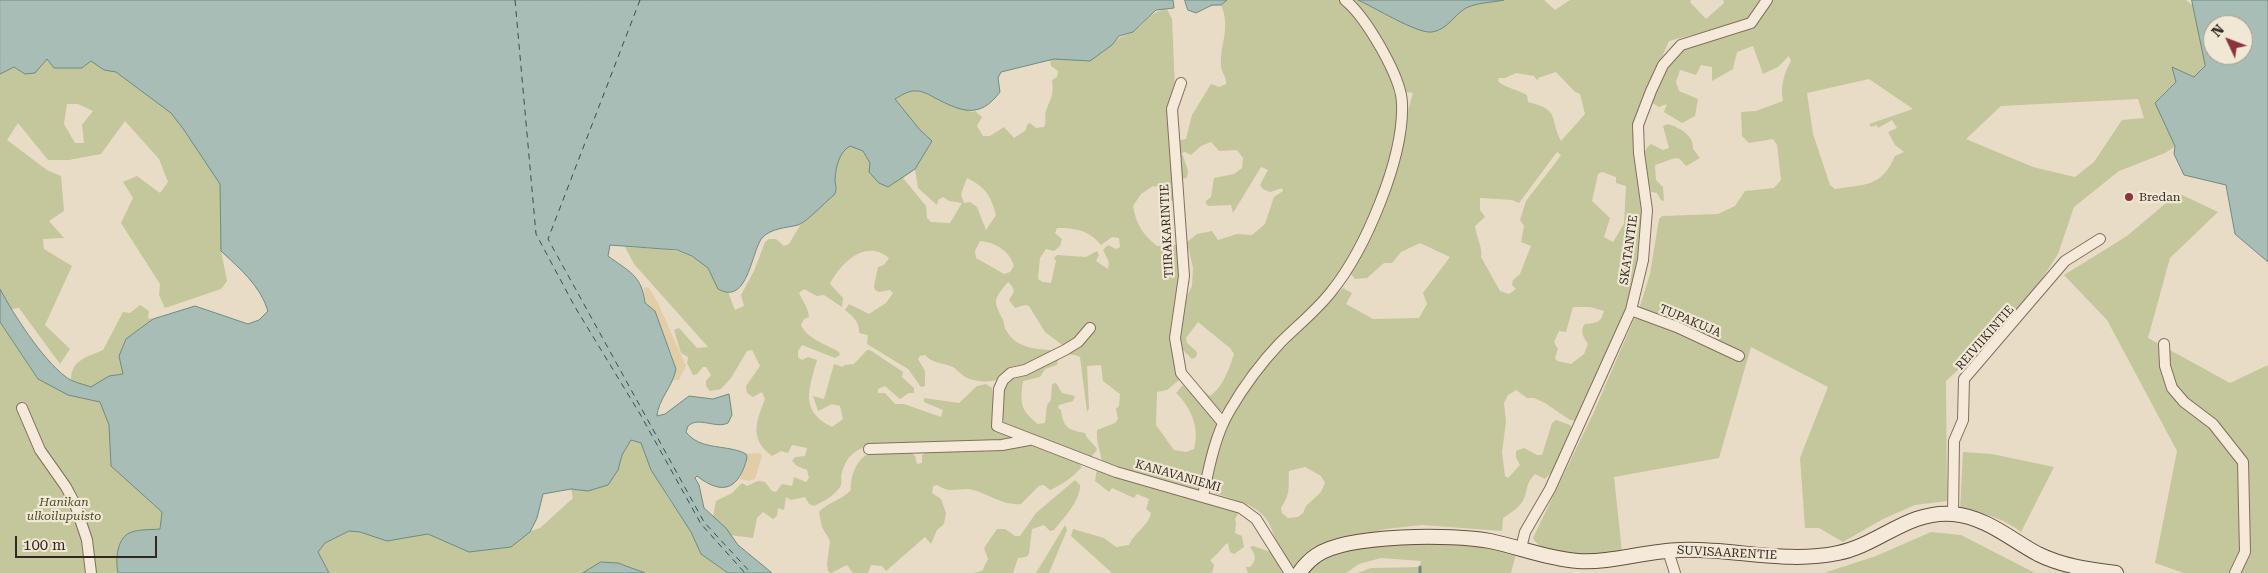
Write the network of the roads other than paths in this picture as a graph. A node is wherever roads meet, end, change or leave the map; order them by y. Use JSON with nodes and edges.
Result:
{"nodes":[{"id":1,"x":1345,"y":0,"type":"edge"},
{"id":2,"x":1767,"y":0,"type":"edge"},
{"id":3,"x":1182,"y":83,"type":"dead end"},
{"id":4,"x":2100,"y":239,"type":"dead end"},
{"id":5,"x":1631,"y":310,"type":"junction"},
{"id":6,"x":1090,"y":328,"type":"dead end"},
{"id":7,"x":2164,"y":344,"type":"dead end"},
{"id":8,"x":1739,"y":356,"type":"dead end"},
{"id":9,"x":22,"y":408,"type":"dead end"},
{"id":10,"x":1223,"y":423,"type":"junction"},
{"id":11,"x":1030,"y":440,"type":"junction"},
{"id":12,"x":869,"y":449,"type":"dead end"},
{"id":13,"x":1203,"y":496,"type":"junction"},
{"id":14,"x":1953,"y":514,"type":"junction"},
{"id":15,"x":1521,"y":548,"type":"junction"},
{"id":16,"x":1668,"y":551,"type":"junction"},
{"id":17,"x":2071,"y":569,"type":"edge"},
{"id":18,"x":91,"y":573,"type":"edge"},
{"id":19,"x":1290,"y":573,"type":"edge"},
{"id":20,"x":1299,"y":573,"type":"edge"},
{"id":21,"x":1675,"y":573,"type":"edge"},
{"id":22,"x":2116,"y":573,"type":"edge"},
{"id":23,"x":2235,"y":573,"type":"edge"}],
"edges":[{"from":1,"to":10,"type":"street"},
{"from":2,"to":5,"type":"street","name":"SKATANTIE"},
{"from":3,"to":10,"type":"street","name":"TIIRAKARINTIE"},
{"from":4,"to":14,"type":"street","name":"REIVIIKINTIE"},
{"from":5,"to":8,"type":"street","name":"TUPAKUJA"},
{"from":5,"to":15,"type":"street","name":"SKATANTIE"},
{"from":6,"to":11,"type":"street","name":"KANAVANIEMI"},
{"from":7,"to":23,"type":"street"},
{"from":9,"to":18,"type":"street"},
{"from":10,"to":13,"type":"street"},
{"from":11,"to":12,"type":"street"},
{"from":11,"to":13,"type":"street","name":"KANAVANIEMI"},
{"from":13,"to":19,"type":"street","name":"KANAVANIEMI"},
{"from":14,"to":16,"type":"street","name":"SUVISAARENTIE"},
{"from":14,"to":17,"type":"street","name":"SUVISAARENTIE"},
{"from":15,"to":16,"type":"street","name":"SUVISAARENTIE"},
{"from":15,"to":20,"type":"street","name":"SUVISAARENTIE"},
{"from":16,"to":21,"type":"street"},
{"from":17,"to":22,"type":"street","name":"SUVISAARENTIE"}]}
